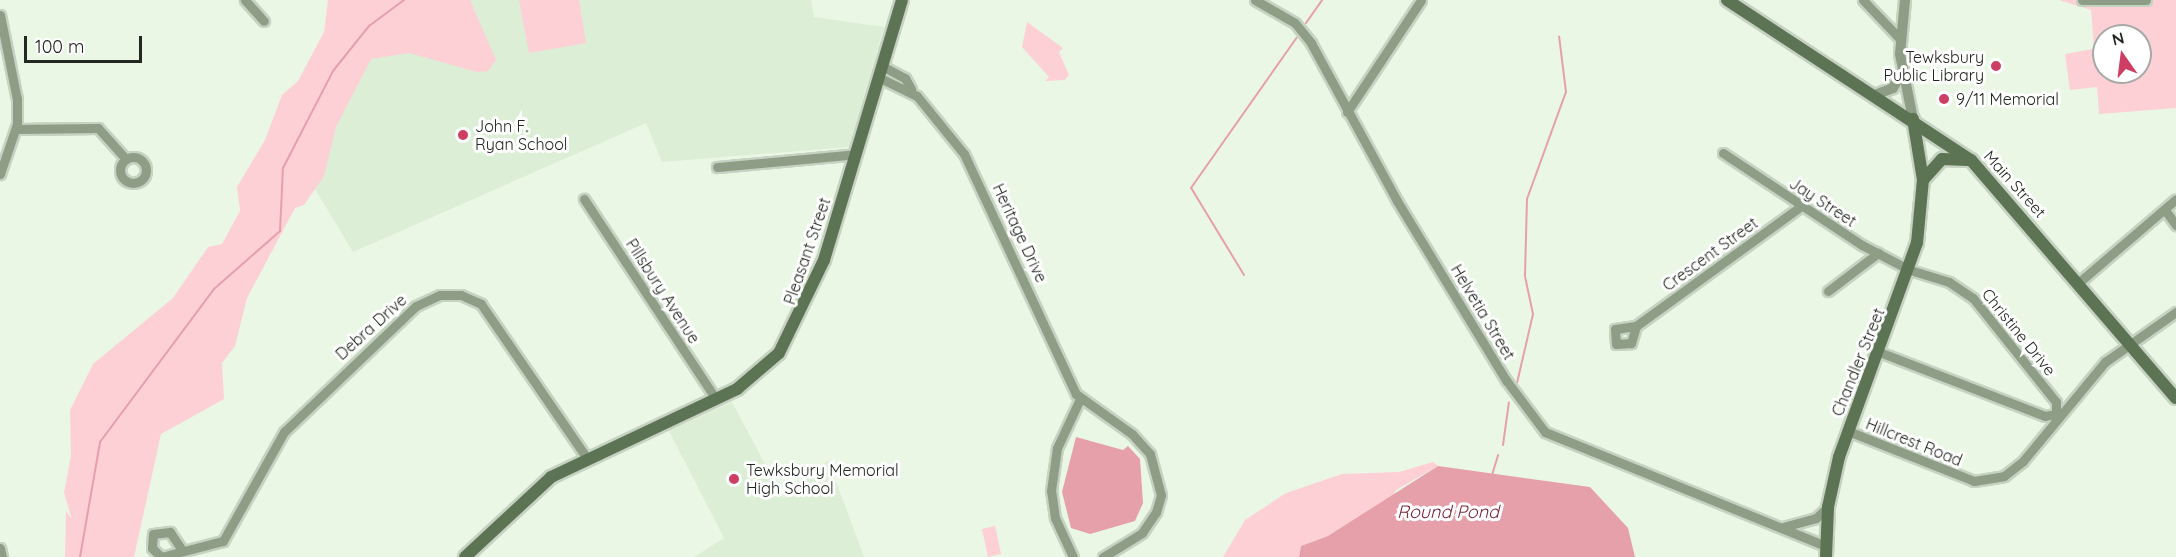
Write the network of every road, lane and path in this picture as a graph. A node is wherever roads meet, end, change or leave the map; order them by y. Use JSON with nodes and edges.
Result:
{"nodes":[{"id":1,"x":245,"y":0,"type":"edge"},
{"id":2,"x":902,"y":0,"type":"edge"},
{"id":3,"x":1255,"y":0,"type":"edge"},
{"id":4,"x":1421,"y":0,"type":"edge"},
{"id":5,"x":1727,"y":0,"type":"edge"},
{"id":6,"x":1863,"y":0,"type":"edge"},
{"id":7,"x":1905,"y":0,"type":"edge"},
{"id":8,"x":2082,"y":0,"type":"edge"},
{"id":9,"x":2146,"y":0,"type":"edge"},
{"id":10,"x":0,"y":15,"type":"edge"},
{"id":11,"x":264,"y":21,"type":"dead end"},
{"id":12,"x":1900,"y":39,"type":"junction"},
{"id":13,"x":1903,"y":70,"type":"junction"},
{"id":14,"x":880,"y":71,"type":"junction"},
{"id":15,"x":1875,"y":95,"type":"junction"},
{"id":16,"x":1347,"y":112,"type":"junction"},
{"id":17,"x":1913,"y":119,"type":"junction"},
{"id":18,"x":16,"y":129,"type":"junction"},
{"id":19,"x":1723,"y":153,"type":"dead end"},
{"id":20,"x":856,"y":154,"type":"junction"},
{"id":21,"x":126,"y":159,"type":"dead end"},
{"id":22,"x":1971,"y":160,"type":"junction"},
{"id":23,"x":717,"y":167,"type":"dead end"},
{"id":24,"x":0,"y":174,"type":"edge"},
{"id":25,"x":1923,"y":180,"type":"junction"},
{"id":26,"x":584,"y":199,"type":"dead end"},
{"id":27,"x":2176,"y":199,"type":"edge"},
{"id":28,"x":1801,"y":206,"type":"junction"},
{"id":29,"x":2165,"y":210,"type":"junction"},
{"id":30,"x":2176,"y":225,"type":"edge"},
{"id":31,"x":1878,"y":253,"type":"junction"},
{"id":32,"x":1910,"y":270,"type":"junction"},
{"id":33,"x":2077,"y":284,"type":"junction"},
{"id":34,"x":1828,"y":291,"type":"dead end"},
{"id":35,"x":2176,"y":312,"type":"edge"},
{"id":36,"x":1636,"y":326,"type":"dead end"},
{"id":37,"x":2127,"y":347,"type":"junction"},
{"id":38,"x":1879,"y":352,"type":"junction"},
{"id":39,"x":2174,"y":392,"type":"edge"},
{"id":40,"x":716,"y":399,"type":"junction"},
{"id":41,"x":1080,"y":399,"type":"junction"},
{"id":42,"x":2056,"y":414,"type":"junction"},
{"id":43,"x":1848,"y":431,"type":"junction"},
{"id":44,"x":587,"y":458,"type":"junction"},
{"id":45,"x":1828,"y":507,"type":"junction"},
{"id":46,"x":1783,"y":527,"type":"junction"},
{"id":47,"x":0,"y":548,"type":"edge"},
{"id":48,"x":182,"y":550,"type":"dead end"},
{"id":49,"x":1826,"y":551,"type":"edge"},
{"id":50,"x":2,"y":557,"type":"edge"},
{"id":51,"x":465,"y":557,"type":"edge"},
{"id":52,"x":1072,"y":557,"type":"edge"},
{"id":53,"x":1103,"y":557,"type":"edge"}],
"edges":[{"from":1,"to":11,"type":"street"},
{"from":2,"to":14,"type":"main road","name":"Pleasant Street"},
{"from":3,"to":16,"type":"street","name":"Helvetia Street"},
{"from":4,"to":16,"type":"street"},
{"from":5,"to":15,"type":"main road","name":"Main Street"},
{"from":6,"to":12,"type":"street"},
{"from":7,"to":12,"type":"street","name":"Chandler Street"},
{"from":8,"to":9,"type":"street"},
{"from":10,"to":18,"type":"street"},
{"from":12,"to":13,"type":"street","name":"Chandler Street"},
{"from":13,"to":15,"type":"street"},
{"from":13,"to":17,"type":"street","name":"Chandler Street"},
{"from":14,"to":20,"type":"main road","name":"Pleasant Street"},
{"from":14,"to":41,"type":"street","name":"Heritage Drive"},
{"from":15,"to":17,"type":"main road","name":"Main Street"},
{"from":16,"to":46,"type":"street","name":"Helvetia Street"},
{"from":17,"to":22,"type":"main road","name":"Main Street"},
{"from":17,"to":25,"type":"main road","name":"Chandler Street"},
{"from":18,"to":21,"type":"street"},
{"from":18,"to":24,"type":"street"},
{"from":19,"to":28,"type":"street","name":"Jay Street"},
{"from":20,"to":23,"type":"street"},
{"from":20,"to":40,"type":"main road","name":"Pleasant Street"},
{"from":22,"to":25,"type":"main road"},
{"from":22,"to":33,"type":"main road","name":"Main Street"},
{"from":25,"to":32,"type":"main road","name":"Chandler Street"},
{"from":26,"to":40,"type":"street","name":"Pillsbury Avenue"},
{"from":27,"to":29,"type":"street"},
{"from":28,"to":31,"type":"street","name":"Jay Street"},
{"from":28,"to":36,"type":"street","name":"Crescent Street"},
{"from":29,"to":30,"type":"street"},
{"from":29,"to":33,"type":"street"},
{"from":31,"to":32,"type":"street","name":"Jay Street"},
{"from":31,"to":34,"type":"street"},
{"from":32,"to":38,"type":"main road","name":"Chandler Street"},
{"from":32,"to":42,"type":"street","name":"Christine Drive"},
{"from":33,"to":37,"type":"main road","name":"Main Street"},
{"from":35,"to":37,"type":"street","name":"Hillcrest Road"},
{"from":37,"to":39,"type":"main road","name":"Main Street"},
{"from":37,"to":42,"type":"street","name":"Hillcrest Road"},
{"from":38,"to":42,"type":"street"},
{"from":38,"to":43,"type":"main road","name":"Chandler Street"},
{"from":40,"to":44,"type":"main road","name":"Pleasant Street"},
{"from":41,"to":52,"type":"street"},
{"from":41,"to":53,"type":"street","name":"Heritage Drive"},
{"from":42,"to":43,"type":"street","name":"Hillcrest Road"},
{"from":43,"to":45,"type":"main road","name":"Chandler Street"},
{"from":44,"to":48,"type":"street","name":"Debra Drive"},
{"from":44,"to":51,"type":"main road","name":"Pleasant Street"},
{"from":45,"to":46,"type":"street"},
{"from":45,"to":49,"type":"main road","name":"Chandler Street"},
{"from":46,"to":49,"type":"street","name":"Helvetia Street"},
{"from":47,"to":50,"type":"street"}]}
